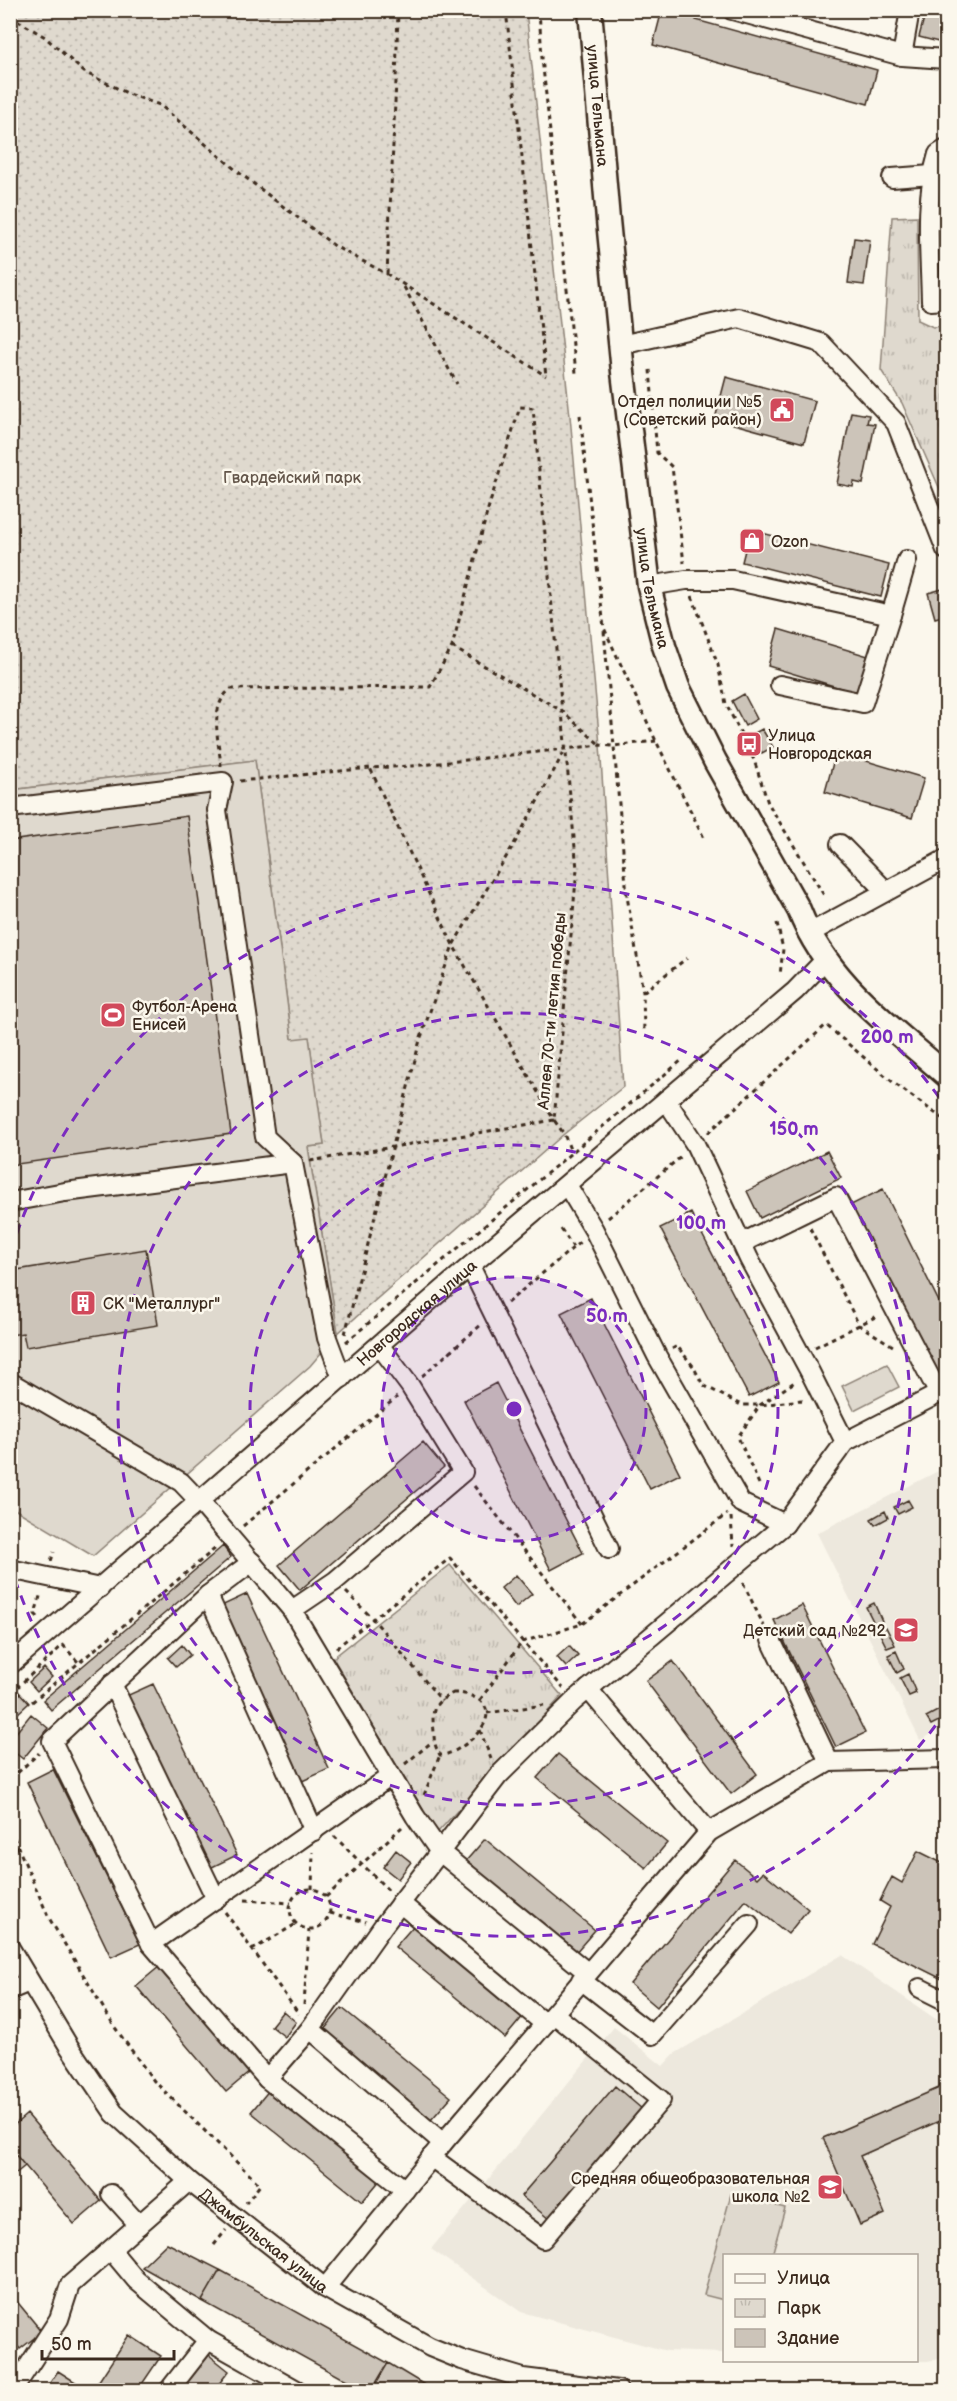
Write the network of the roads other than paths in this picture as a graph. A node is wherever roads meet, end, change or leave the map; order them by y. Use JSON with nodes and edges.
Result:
{"nodes":[{"id":1,"x":590,"y":10,"type":"edge"},
{"id":2,"x":732,"y":10,"type":"edge"},
{"id":3,"x":910,"y":10,"type":"edge"},
{"id":4,"x":902,"y":56,"type":"junction"},
{"id":5,"x":946,"y":59,"type":"edge"},
{"id":6,"x":946,"y":149,"type":"edge"},
{"id":7,"x":932,"y":174,"type":"junction"},
{"id":8,"x":892,"y":178,"type":"dead end"},
{"id":9,"x":946,"y":300,"type":"edge"},
{"id":10,"x":621,"y":345,"type":"junction"},
{"id":11,"x":946,"y":550,"type":"edge"},
{"id":12,"x":907,"y":560,"type":"dead end"},
{"id":13,"x":649,"y":586,"type":"junction"},
{"id":14,"x":891,"y":615,"type":"junction"},
{"id":15,"x":780,"y":685,"type":"dead end"},
{"id":16,"x":10,"y":808,"type":"edge"},
{"id":17,"x":840,"y":844,"type":"dead end"},
{"id":18,"x":946,"y":859,"type":"edge"},
{"id":19,"x":886,"y":891,"type":"junction"},
{"id":20,"x":808,"y":934,"type":"junction"},
{"id":21,"x":825,"y":960,"type":"junction"},
{"id":22,"x":946,"y":1075,"type":"edge"},
{"id":23,"x":666,"y":1100,"type":"junction"},
{"id":24,"x":293,"y":1163,"type":"junction"},
{"id":25,"x":567,"y":1185,"type":"junction"},
{"id":26,"x":10,"y":1202,"type":"edge"},
{"id":27,"x":741,"y":1243,"type":"junction"},
{"id":28,"x":470,"y":1266,"type":"junction"},
{"id":29,"x":380,"y":1346,"type":"junction"},
{"id":30,"x":342,"y":1378,"type":"junction"},
{"id":31,"x":10,"y":1382,"type":"edge"},
{"id":32,"x":943,"y":1392,"type":"edge"},
{"id":33,"x":845,"y":1442,"type":"junction"},
{"id":34,"x":200,"y":1502,"type":"junction"},
{"id":35,"x":785,"y":1524,"type":"junction"},
{"id":36,"x":609,"y":1549,"type":"dead end"},
{"id":37,"x":252,"y":1562,"type":"junction"},
{"id":38,"x":10,"y":1569,"type":"edge"},
{"id":39,"x":100,"y":1587,"type":"junction"},
{"id":40,"x":208,"y":1595,"type":"junction"},
{"id":41,"x":292,"y":1610,"type":"junction"},
{"id":42,"x":771,"y":1640,"type":"dead end"},
{"id":43,"x":10,"y":1665,"type":"edge"},
{"id":44,"x":112,"y":1684,"type":"junction"},
{"id":45,"x":588,"y":1689,"type":"junction"},
{"id":46,"x":946,"y":1759,"type":"edge"},
{"id":47,"x":829,"y":1762,"type":"junction"},
{"id":48,"x":391,"y":1776,"type":"junction"},
{"id":49,"x":318,"y":1827,"type":"junction"},
{"id":50,"x":709,"y":1832,"type":"junction"},
{"id":51,"x":440,"y":1852,"type":"junction"},
{"id":52,"x":216,"y":1899,"type":"junction"},
{"id":53,"x":400,"y":1903,"type":"junction"},
{"id":54,"x":749,"y":1924,"type":"dead end"},
{"id":55,"x":151,"y":1944,"type":"junction"},
{"id":56,"x":10,"y":1948,"type":"edge"},
{"id":57,"x":584,"y":1976,"type":"junction"},
{"id":58,"x":29,"y":1982,"type":"junction"},
{"id":59,"x":920,"y":1988,"type":"dead end"},
{"id":60,"x":10,"y":1990,"type":"edge"},
{"id":61,"x":946,"y":2001,"type":"edge"},
{"id":62,"x":549,"y":2019,"type":"junction"},
{"id":63,"x":310,"y":2029,"type":"junction"},
{"id":64,"x":267,"y":2079,"type":"junction"},
{"id":65,"x":443,"y":2143,"type":"junction"},
{"id":66,"x":431,"y":2157,"type":"junction"},
{"id":67,"x":189,"y":2181,"type":"junction"},
{"id":68,"x":405,"y":2190,"type":"junction"},
{"id":69,"x":111,"y":2194,"type":"dead end"},
{"id":70,"x":139,"y":2225,"type":"junction"},
{"id":71,"x":111,"y":2250,"type":"junction"},
{"id":72,"x":325,"y":2288,"type":"junction"},
{"id":73,"x":208,"y":2340,"type":"junction"},
{"id":74,"x":13,"y":2391,"type":"edge"},
{"id":75,"x":169,"y":2391,"type":"edge"},
{"id":76,"x":297,"y":2391,"type":"edge"},
{"id":77,"x":618,"y":2391,"type":"edge"}],
"edges":[{"from":1,"to":10,"type":"main road","name":"улица Тельмана"},
{"from":2,"to":4,"type":"street"},
{"from":3,"to":4,"type":"street"},
{"from":4,"to":5,"type":"street"},
{"from":6,"to":7,"type":"street"},
{"from":7,"to":8,"type":"street"},
{"from":7,"to":9,"type":"street"},
{"from":10,"to":11,"type":"street"},
{"from":10,"to":13,"type":"main road","name":"улица Тельмана"},
{"from":12,"to":14,"type":"street"},
{"from":13,"to":14,"type":"street"},
{"from":13,"to":20,"type":"main road","name":"улица Тельмана"},
{"from":14,"to":15,"type":"street"},
{"from":16,"to":24,"type":"street"},
{"from":17,"to":19,"type":"street"},
{"from":18,"to":19,"type":"street"},
{"from":19,"to":20,"type":"street"},
{"from":20,"to":21,"type":"main road","name":"улица Тельмана"},
{"from":21,"to":22,"type":"main road","name":"улица Тельмана"},
{"from":21,"to":23,"type":"street","name":"Новгородская улица"},
{"from":23,"to":25,"type":"street","name":"Новгородская улица"},
{"from":23,"to":27,"type":"street"},
{"from":24,"to":26,"type":"street"},
{"from":24,"to":30,"type":"street"},
{"from":25,"to":28,"type":"street","name":"Новгородская улица"},
{"from":25,"to":35,"type":"street"},
{"from":27,"to":32,"type":"street"},
{"from":27,"to":33,"type":"street"},
{"from":28,"to":29,"type":"street","name":"Новгородская улица"},
{"from":28,"to":36,"type":"street"},
{"from":29,"to":30,"type":"street","name":"Новгородская улица"},
{"from":29,"to":41,"type":"street"},
{"from":30,"to":34,"type":"street","name":"Новгородская улица"},
{"from":31,"to":34,"type":"street"},
{"from":32,"to":33,"type":"street"},
{"from":33,"to":35,"type":"street"},
{"from":34,"to":37,"type":"street"},
{"from":34,"to":39,"type":"street","name":"Новгородская улица"},
{"from":35,"to":45,"type":"street"},
{"from":37,"to":40,"type":"street"},
{"from":37,"to":41,"type":"street"},
{"from":38,"to":39,"type":"street"},
{"from":39,"to":43,"type":"street","name":"Новгородская улица"},
{"from":40,"to":44,"type":"street"},
{"from":40,"to":49,"type":"street"},
{"from":41,"to":48,"type":"street"},
{"from":42,"to":47,"type":"street"},
{"from":44,"to":52,"type":"street"},
{"from":44,"to":55,"type":"street"},
{"from":45,"to":50,"type":"street"},
{"from":45,"to":51,"type":"street"},
{"from":46,"to":47,"type":"street"},
{"from":47,"to":50,"type":"street"},
{"from":48,"to":49,"type":"street"},
{"from":48,"to":51,"type":"street"},
{"from":49,"to":52,"type":"street"},
{"from":50,"to":57,"type":"street"},
{"from":51,"to":53,"type":"street"},
{"from":51,"to":57,"type":"street"},
{"from":52,"to":55,"type":"street"},
{"from":53,"to":62,"type":"street"},
{"from":53,"to":63,"type":"street"},
{"from":54,"to":57,"type":"street"},
{"from":55,"to":64,"type":"street"},
{"from":56,"to":58,"type":"street","name":"Джамбульская улица"},
{"from":57,"to":62,"type":"street"},
{"from":58,"to":60,"type":"street"},
{"from":58,"to":67,"type":"street","name":"Джамбульская улица"},
{"from":59,"to":61,"type":"street"},
{"from":62,"to":65,"type":"street"},
{"from":62,"to":66,"type":"street"},
{"from":63,"to":64,"type":"street"},
{"from":63,"to":65,"type":"street"},
{"from":64,"to":68,"type":"street"},
{"from":65,"to":66,"type":"street"},
{"from":66,"to":68,"type":"street"},
{"from":67,"to":70,"type":"street"},
{"from":67,"to":72,"type":"street","name":"Джамбульская улица"},
{"from":68,"to":72,"type":"street"},
{"from":69,"to":70,"type":"street"},
{"from":70,"to":71,"type":"street"},
{"from":71,"to":73,"type":"street"},
{"from":71,"to":74,"type":"street"},
{"from":72,"to":77,"type":"street","name":"Джамбульская улица"},
{"from":73,"to":75,"type":"street"},
{"from":73,"to":76,"type":"street"}]}
